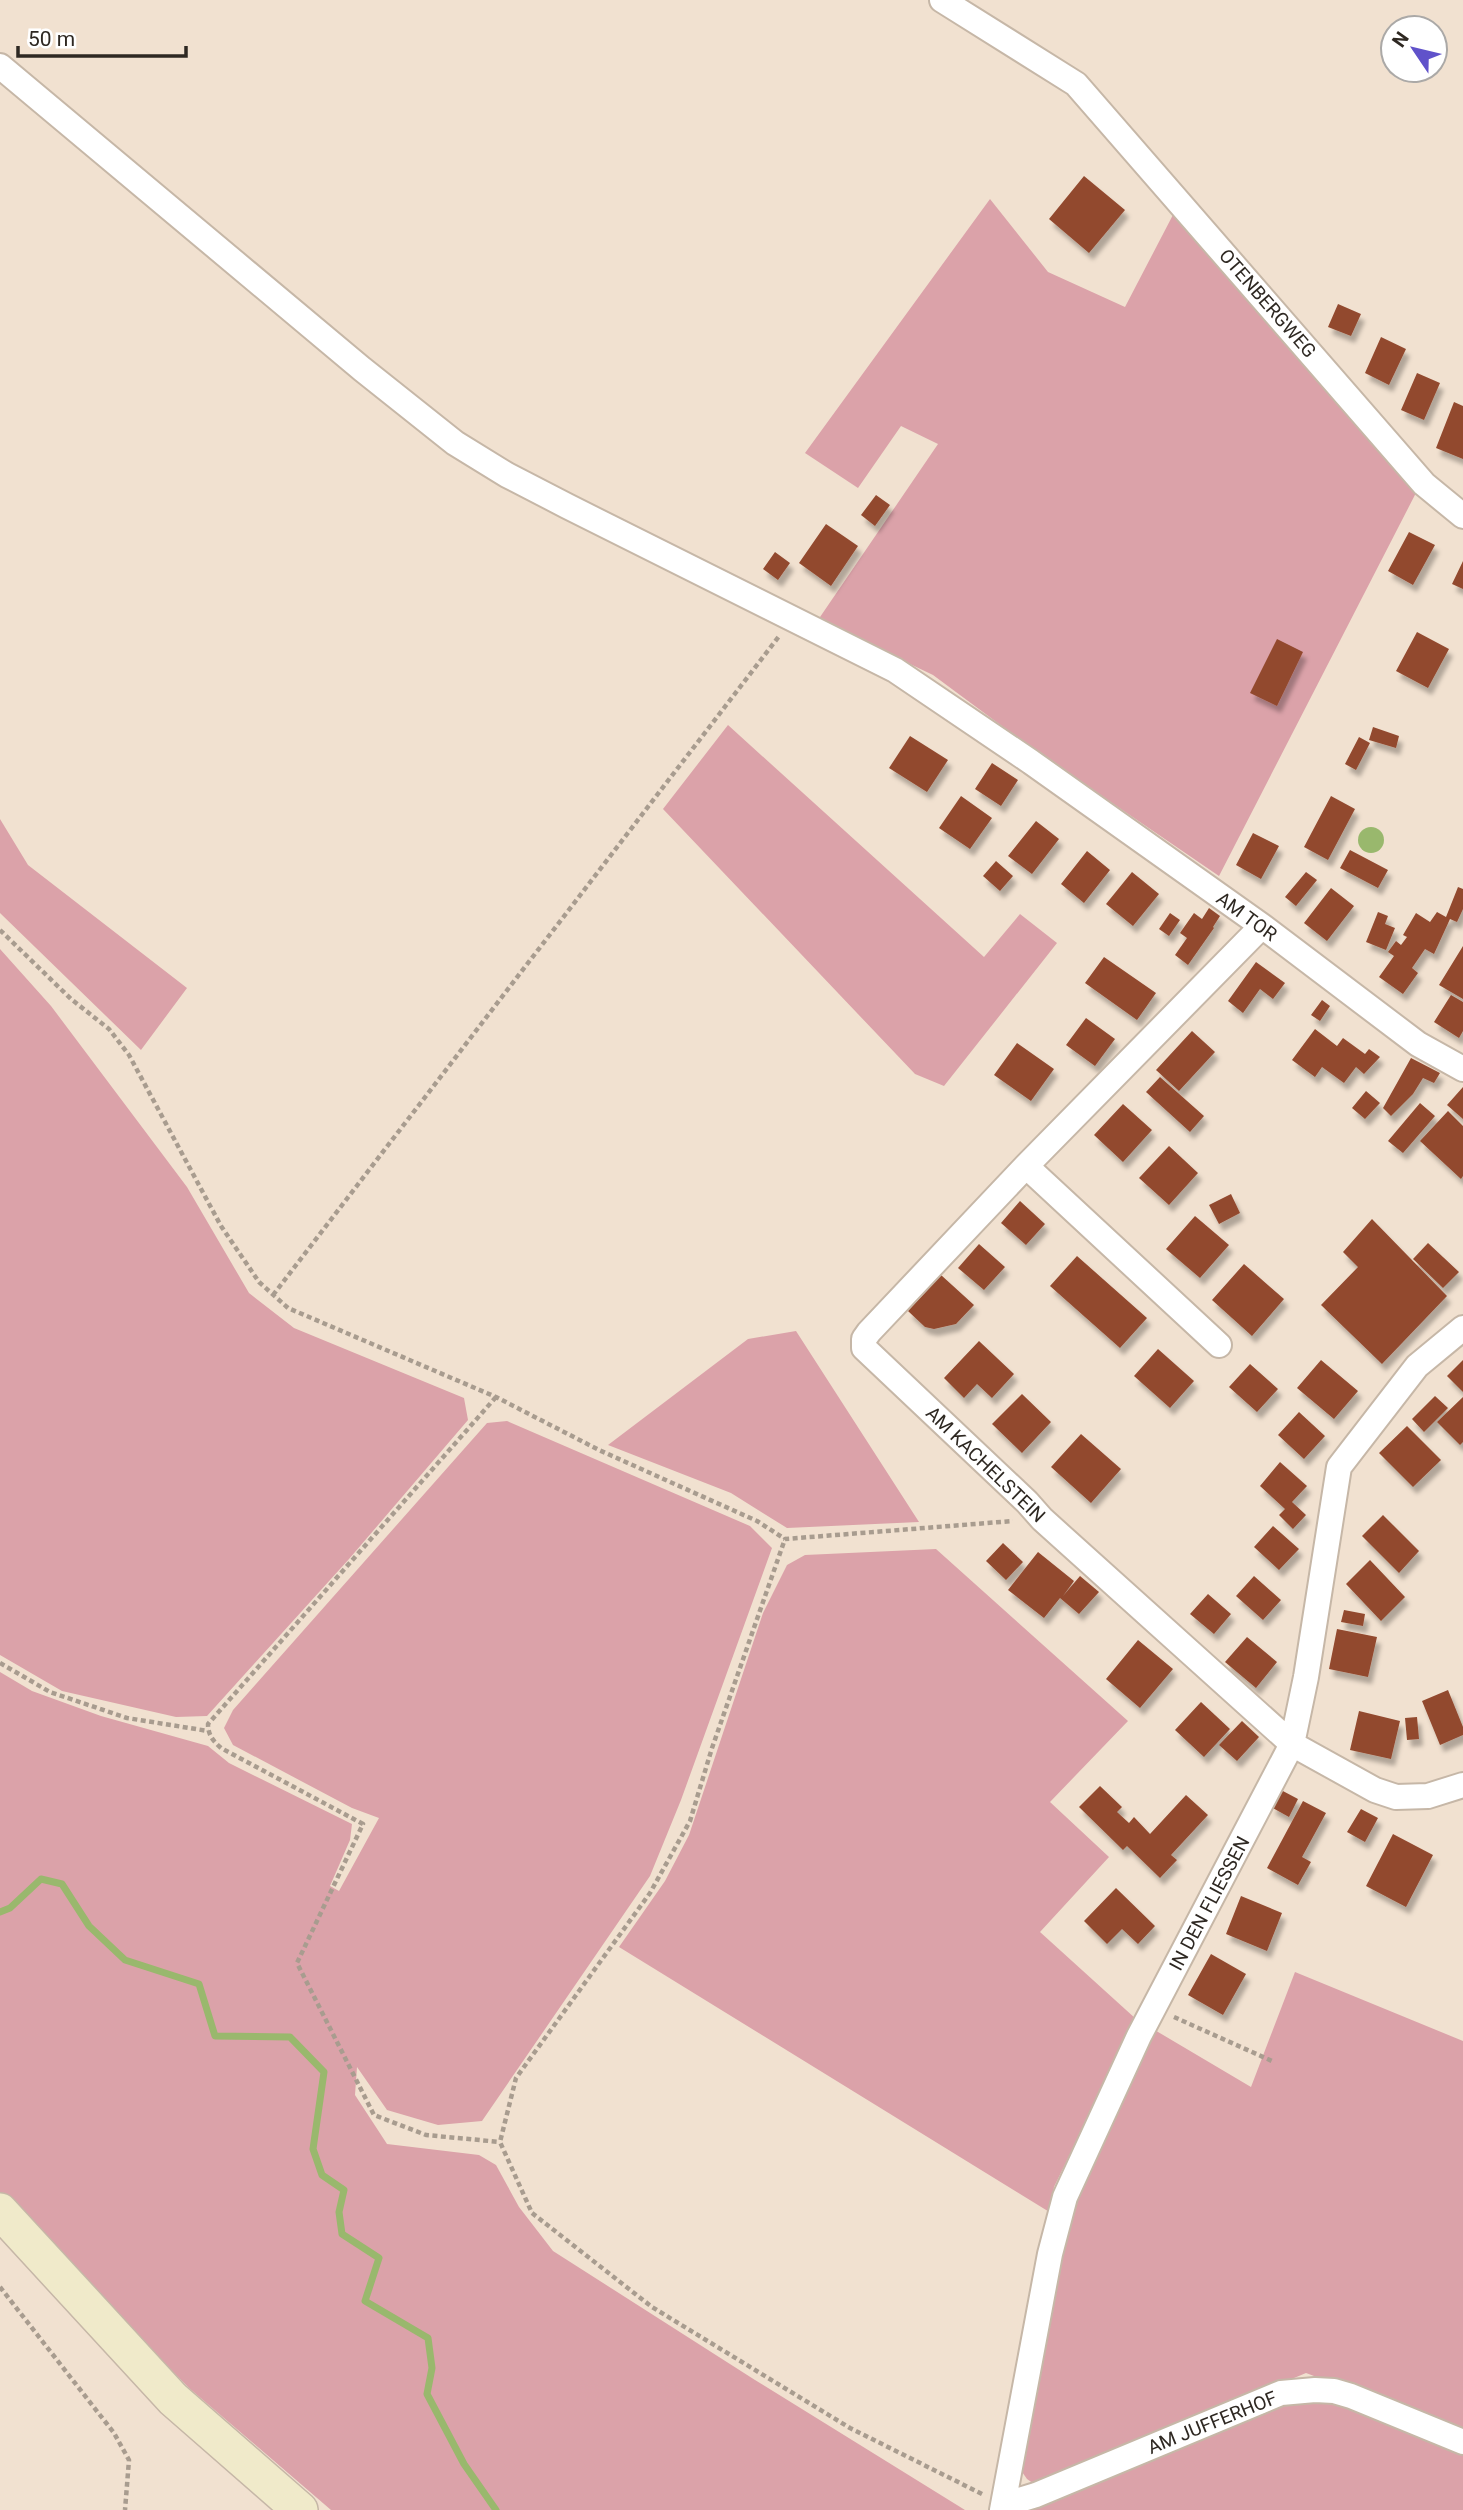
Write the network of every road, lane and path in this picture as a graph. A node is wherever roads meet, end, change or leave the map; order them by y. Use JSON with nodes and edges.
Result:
{"nodes":[{"id":1,"x":942,"y":0,"type":"edge"},
{"id":2,"x":0,"y":65,"type":"edge"},
{"id":3,"x":1463,"y":516,"type":"edge"},
{"id":4,"x":793,"y":618,"type":"junction"},
{"id":5,"x":1262,"y":926,"type":"junction"},
{"id":6,"x":0,"y":930,"type":"edge"},
{"id":7,"x":1463,"y":1069,"type":"edge"},
{"id":8,"x":1026,"y":1166,"type":"junction"},
{"id":9,"x":273,"y":1295,"type":"junction"},
{"id":10,"x":1463,"y":1328,"type":"edge"},
{"id":11,"x":1219,"y":1345,"type":"dead end"},
{"id":12,"x":496,"y":1397,"type":"junction"},
{"id":13,"x":1042,"y":1519,"type":"junction"},
{"id":14,"x":785,"y":1539,"type":"junction"},
{"id":15,"x":0,"y":1663,"type":"edge"},
{"id":16,"x":208,"y":1731,"type":"junction"},
{"id":17,"x":1292,"y":1744,"type":"junction"},
{"id":18,"x":1463,"y":1785,"type":"edge"},
{"id":19,"x":1154,"y":2008,"type":"junction"},
{"id":20,"x":1272,"y":2061,"type":"dead end"},
{"id":21,"x":500,"y":2142,"type":"junction"},
{"id":22,"x":0,"y":2211,"type":"edge"},
{"id":23,"x":0,"y":2287,"type":"edge"},
{"id":24,"x":1463,"y":2442,"type":"edge"},
{"id":25,"x":1003,"y":2507,"type":"edge"},
{"id":26,"x":125,"y":2510,"type":"edge"},
{"id":27,"x":300,"y":2510,"type":"edge"}],
"edges":[{"from":1,"to":3,"type":"street","name":"OTENBERGWEG"},
{"from":2,"to":4,"type":"street","name":"AM TOR"},
{"from":4,"to":5,"type":"street","name":"AM TOR"},
{"from":4,"to":9,"type":"path"},
{"from":5,"to":7,"type":"street","name":"AM TOR"},
{"from":5,"to":8,"type":"street","name":"AM KACHELSTEIN"},
{"from":6,"to":9,"type":"path"},
{"from":8,"to":11,"type":"street"},
{"from":8,"to":13,"type":"street","name":"AM KACHELSTEIN"},
{"from":9,"to":12,"type":"path"},
{"from":10,"to":17,"type":"street","name":"IN DEN FLIESSEN"},
{"from":12,"to":14,"type":"path"},
{"from":12,"to":16,"type":"path"},
{"from":13,"to":14,"type":"path"},
{"from":13,"to":17,"type":"street","name":"AM KACHELSTEIN"},
{"from":14,"to":21,"type":"path"},
{"from":15,"to":16,"type":"path"},
{"from":16,"to":21,"type":"path"},
{"from":17,"to":18,"type":"street","name":"AM KACHELSTEIN"},
{"from":17,"to":19,"type":"street","name":"IN DEN FLIESSEN"},
{"from":19,"to":20,"type":"path"},
{"from":19,"to":25,"type":"street","name":"IN DEN FLIESSEN"},
{"from":21,"to":25,"type":"path"},
{"from":22,"to":27,"type":"main road"},
{"from":23,"to":26,"type":"path"},
{"from":24,"to":25,"type":"street","name":"AM JUFFERHOF"}]}
